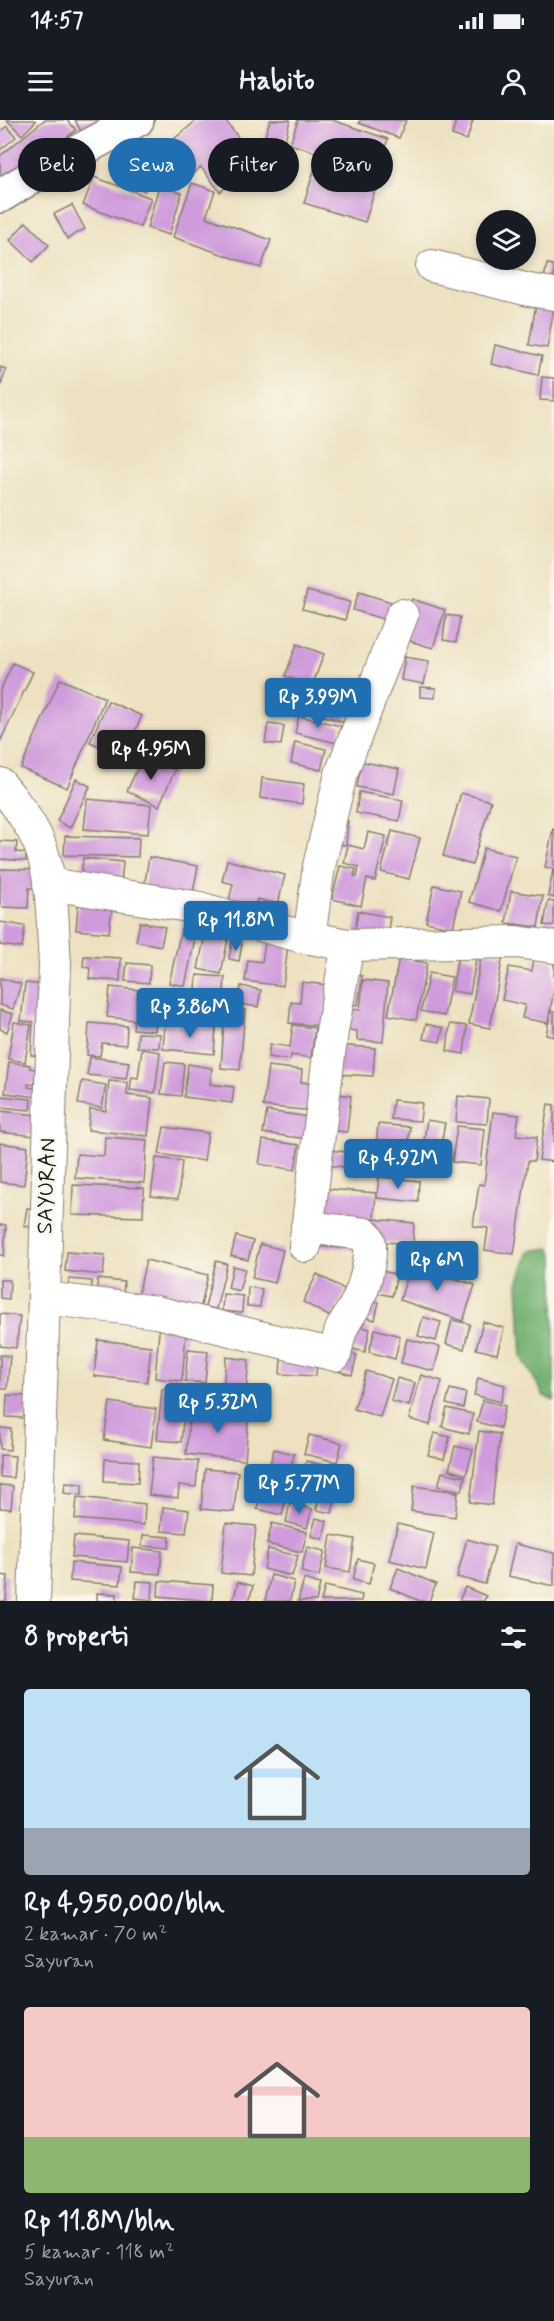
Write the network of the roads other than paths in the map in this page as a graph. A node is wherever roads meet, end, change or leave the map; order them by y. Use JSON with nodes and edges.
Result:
{"nodes":[{"id":1,"x":137,"y":120,"type":"edge"},
{"id":2,"x":0,"y":196,"type":"edge"},
{"id":3,"x":432,"y":266,"type":"dead end"},
{"id":4,"x":554,"y":294,"type":"edge"},
{"id":5,"x":402,"y":615,"type":"dead end"},
{"id":6,"x":0,"y":784,"type":"edge"},
{"id":7,"x":49,"y":884,"type":"junction"},
{"id":8,"x":309,"y":938,"type":"junction"},
{"id":9,"x":348,"y":945,"type":"junction"},
{"id":10,"x":554,"y":947,"type":"edge"},
{"id":11,"x":44,"y":1298,"type":"junction"},
{"id":12,"x":34,"y":1601,"type":"edge"}],
"edges":[{"from":1,"to":2,"type":"main road"},
{"from":3,"to":4,"type":"street"},
{"from":5,"to":8,"type":"street"},
{"from":6,"to":7,"type":"street","name":"SAYURAN"},
{"from":7,"to":8,"type":"street"},
{"from":7,"to":11,"type":"street","name":"SAYURAN"},
{"from":8,"to":9,"type":"street"},
{"from":9,"to":10,"type":"street"},
{"from":9,"to":11,"type":"street"},
{"from":11,"to":12,"type":"street","name":"SAYURAN"}]}
